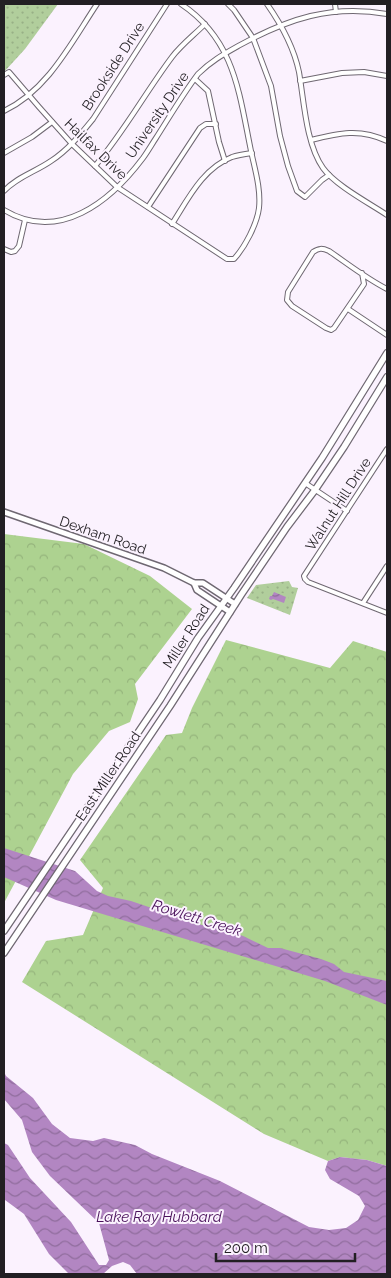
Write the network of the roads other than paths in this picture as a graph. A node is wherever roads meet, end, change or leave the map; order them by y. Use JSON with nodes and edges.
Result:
{"nodes":[{"id":1,"x":97,"y":4,"type":"edge"},
{"id":2,"x":167,"y":4,"type":"edge"},
{"id":3,"x":181,"y":4,"type":"edge"},
{"id":4,"x":228,"y":4,"type":"edge"},
{"id":5,"x":267,"y":4,"type":"edge"},
{"id":6,"x":335,"y":4,"type":"edge"},
{"id":7,"x":336,"y":12,"type":"junction"},
{"id":8,"x":387,"y":14,"type":"edge"},
{"id":9,"x":205,"y":24,"type":"junction"},
{"id":10,"x":280,"y":26,"type":"junction"},
{"id":11,"x":253,"y":38,"type":"junction"},
{"id":12,"x":225,"y":53,"type":"junction"},
{"id":13,"x":4,"y":75,"type":"edge"},
{"id":14,"x":387,"y":76,"type":"edge"},
{"id":15,"x":195,"y":79,"type":"junction"},
{"id":16,"x":300,"y":81,"type":"junction"},
{"id":17,"x":28,"y":95,"type":"junction"},
{"id":18,"x":4,"y":111,"type":"edge"},
{"id":19,"x":52,"y":122,"type":"junction"},
{"id":20,"x":216,"y":124,"type":"junction"},
{"id":21,"x":311,"y":140,"type":"junction"},
{"id":22,"x":387,"y":141,"type":"edge"},
{"id":23,"x":72,"y":144,"type":"junction"},
{"id":24,"x":4,"y":153,"type":"edge"},
{"id":25,"x":252,"y":153,"type":"junction"},
{"id":26,"x":225,"y":160,"type":"junction"},
{"id":27,"x":95,"y":166,"type":"junction"},
{"id":28,"x":329,"y":175,"type":"junction"},
{"id":29,"x":117,"y":187,"type":"junction"},
{"id":30,"x":4,"y":191,"type":"edge"},
{"id":31,"x":148,"y":207,"type":"junction"},
{"id":32,"x":4,"y":210,"type":"edge"},
{"id":33,"x":387,"y":215,"type":"edge"},
{"id":34,"x":25,"y":220,"type":"junction"},
{"id":35,"x":172,"y":224,"type":"junction"},
{"id":36,"x":4,"y":249,"type":"edge"},
{"id":37,"x":362,"y":274,"type":"junction"},
{"id":38,"x":387,"y":289,"type":"edge"},
{"id":39,"x":348,"y":309,"type":"junction"},
{"id":40,"x":387,"y":335,"type":"edge"},
{"id":41,"x":387,"y":354,"type":"edge"},
{"id":42,"x":376,"y":372,"type":"junction"},
{"id":43,"x":387,"y":378,"type":"edge"},
{"id":44,"x":387,"y":449,"type":"edge"},
{"id":45,"x":305,"y":483,"type":"junction"},
{"id":46,"x":315,"y":490,"type":"junction"},
{"id":47,"x":347,"y":511,"type":"junction"},
{"id":48,"x":4,"y":512,"type":"edge"},
{"id":49,"x":387,"y":566,"type":"edge"},
{"id":50,"x":194,"y":583,"type":"junction"},
{"id":51,"x":226,"y":598,"type":"junction"},
{"id":52,"x":363,"y":603,"type":"junction"},
{"id":53,"x":235,"y":604,"type":"junction"},
{"id":54,"x":221,"y":606,"type":"junction"},
{"id":55,"x":230,"y":612,"type":"junction"},
{"id":56,"x":387,"y":613,"type":"edge"},
{"id":57,"x":4,"y":931,"type":"edge"},
{"id":58,"x":4,"y":953,"type":"edge"}],
"edges":[{"from":1,"to":17,"type":"street"},
{"from":2,"to":23,"type":"street","name":"Brookside Drive"},
{"from":3,"to":9,"type":"street"},
{"from":4,"to":11,"type":"street"},
{"from":5,"to":10,"type":"street"},
{"from":6,"to":7,"type":"street"},
{"from":7,"to":8,"type":"street","name":"University Drive"},
{"from":7,"to":10,"type":"street","name":"University Drive"},
{"from":9,"to":12,"type":"street"},
{"from":9,"to":27,"type":"street"},
{"from":10,"to":11,"type":"street","name":"University Drive"},
{"from":10,"to":16,"type":"street"},
{"from":11,"to":12,"type":"street","name":"University Drive"},
{"from":11,"to":28,"type":"street"},
{"from":12,"to":15,"type":"street","name":"University Drive"},
{"from":12,"to":25,"type":"street"},
{"from":13,"to":17,"type":"street","name":"Hailfax Drive"},
{"from":14,"to":16,"type":"street"},
{"from":15,"to":20,"type":"street"},
{"from":15,"to":29,"type":"street","name":"University Drive"},
{"from":16,"to":21,"type":"street"},
{"from":17,"to":18,"type":"street"},
{"from":17,"to":19,"type":"street","name":"Hailfax Drive"},
{"from":19,"to":23,"type":"street","name":"Hailfax Drive"},
{"from":19,"to":24,"type":"street"},
{"from":20,"to":26,"type":"street"},
{"from":20,"to":31,"type":"street"},
{"from":21,"to":22,"type":"street"},
{"from":21,"to":28,"type":"street"},
{"from":23,"to":27,"type":"street","name":"Hailfax Drive"},
{"from":23,"to":30,"type":"street","name":"Brookside Drive"},
{"from":25,"to":26,"type":"street"},
{"from":25,"to":35,"type":"street","name":"Hailfax Drive"},
{"from":26,"to":35,"type":"street"},
{"from":27,"to":29,"type":"street","name":"Hailfax Drive"},
{"from":28,"to":33,"type":"street"},
{"from":29,"to":31,"type":"street","name":"Hailfax Drive"},
{"from":29,"to":34,"type":"street","name":"University Drive"},
{"from":31,"to":35,"type":"street","name":"Hailfax Drive"},
{"from":32,"to":34,"type":"street"},
{"from":34,"to":36,"type":"street"},
{"from":37,"to":38,"type":"street"},
{"from":37,"to":39,"type":"street"},
{"from":37,"to":39,"type":"street"},
{"from":39,"to":40,"type":"street"},
{"from":41,"to":42,"type":"main road","name":"Miller Road"},
{"from":42,"to":43,"type":"street"},
{"from":42,"to":45,"type":"main road","name":"Miller Road"},
{"from":43,"to":46,"type":"main road","name":"Miller Road"},
{"from":44,"to":47,"type":"street","name":"Walnut Hill Drive"},
{"from":45,"to":46,"type":"street"},
{"from":45,"to":51,"type":"main road","name":"Miller Road"},
{"from":46,"to":47,"type":"street"},
{"from":46,"to":53,"type":"main road","name":"Miller Road"},
{"from":47,"to":52,"type":"street","name":"Walnut Hill Drive"},
{"from":48,"to":50,"type":"street","name":"Dexham Road"},
{"from":49,"to":52,"type":"street"},
{"from":50,"to":51,"type":"street","name":"Dexham Road"},
{"from":50,"to":54,"type":"street","name":"Dexham Road"},
{"from":51,"to":53,"type":"street","name":"Dexham Road"},
{"from":51,"to":54,"type":"main road","name":"Miller Road"},
{"from":52,"to":56,"type":"street"},
{"from":53,"to":55,"type":"main road","name":"Miller Road"},
{"from":54,"to":55,"type":"street","name":"Dexham Road"},
{"from":54,"to":57,"type":"main road","name":"Miller Road"},
{"from":55,"to":58,"type":"main road","name":"East Miller Road"}]}
